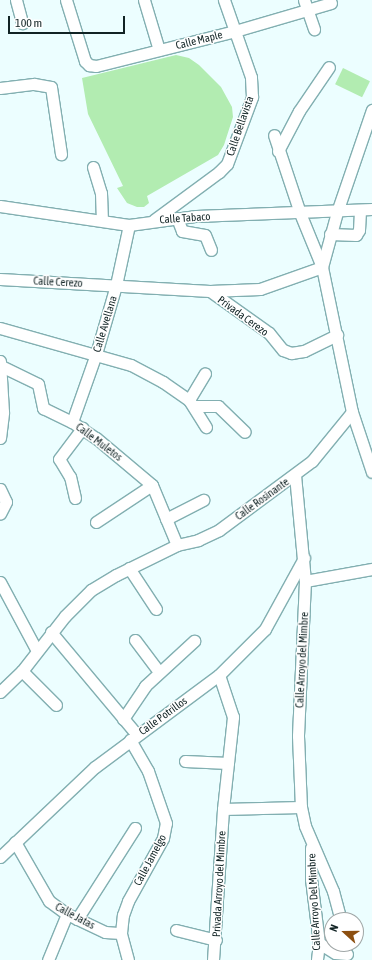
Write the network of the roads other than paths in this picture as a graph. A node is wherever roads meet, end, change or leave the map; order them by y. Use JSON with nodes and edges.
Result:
{"nodes":[{"id":1,"x":16,"y":0,"type":"edge"},
{"id":2,"x":66,"y":0,"type":"edge"},
{"id":3,"x":144,"y":0,"type":"edge"},
{"id":4,"x":224,"y":0,"type":"edge"},
{"id":5,"x":332,"y":3,"type":"dead end"},
{"id":6,"x":306,"y":4,"type":"edge"},
{"id":7,"x":22,"y":23,"type":"dead end"},
{"id":8,"x":314,"y":29,"type":"dead end"},
{"id":9,"x":235,"y":31,"type":"junction"},
{"id":10,"x":159,"y":50,"type":"junction"},
{"id":11,"x":329,"y":67,"type":"dead end"},
{"id":12,"x":0,"y":88,"type":"edge"},
{"id":13,"x":372,"y":110,"type":"edge"},
{"id":14,"x":274,"y":134,"type":"dead end"},
{"id":15,"x":367,"y":138,"type":"edge"},
{"id":16,"x":278,"y":151,"type":"junction"},
{"id":17,"x":60,"y":154,"type":"dead end"},
{"id":18,"x":93,"y":166,"type":"dead end"},
{"id":19,"x":0,"y":206,"type":"edge"},
{"id":20,"x":372,"y":209,"type":"edge"},
{"id":21,"x":360,"y":210,"type":"junction"},
{"id":22,"x":337,"y":212,"type":"junction"},
{"id":23,"x":300,"y":214,"type":"junction"},
{"id":24,"x":177,"y":218,"type":"junction"},
{"id":25,"x":102,"y":220,"type":"junction"},
{"id":26,"x":154,"y":220,"type":"junction"},
{"id":27,"x":129,"y":225,"type":"junction"},
{"id":28,"x":330,"y":234,"type":"junction"},
{"id":29,"x":211,"y":250,"type":"dead end"},
{"id":30,"x":322,"y":267,"type":"junction"},
{"id":31,"x":0,"y":279,"type":"edge"},
{"id":32,"x":116,"y":285,"type":"junction"},
{"id":33,"x":210,"y":291,"type":"junction"},
{"id":34,"x":0,"y":328,"type":"edge"},
{"id":35,"x":337,"y":335,"type":"junction"},
{"id":36,"x":96,"y":354,"type":"junction"},
{"id":37,"x":0,"y":363,"type":"edge"},
{"id":38,"x":205,"y":373,"type":"dead end"},
{"id":39,"x":1,"y":378,"type":"edge"},
{"id":40,"x":191,"y":403,"type":"junction"},
{"id":41,"x":352,"y":412,"type":"junction"},
{"id":42,"x":72,"y":422,"type":"junction"},
{"id":43,"x":82,"y":428,"type":"junction"},
{"id":44,"x":206,"y":428,"type":"dead end"},
{"id":45,"x":245,"y":432,"type":"dead end"},
{"id":46,"x":0,"y":438,"type":"edge"},
{"id":47,"x":367,"y":442,"type":"edge"},
{"id":48,"x":372,"y":472,"type":"edge"},
{"id":49,"x":295,"y":475,"type":"junction"},
{"id":50,"x":152,"y":485,"type":"junction"},
{"id":51,"x":0,"y":489,"type":"edge"},
{"id":52,"x":75,"y":498,"type":"dead end"},
{"id":53,"x":204,"y":500,"type":"dead end"},
{"id":54,"x":0,"y":514,"type":"edge"},
{"id":55,"x":166,"y":519,"type":"junction"},
{"id":56,"x":96,"y":522,"type":"dead end"},
{"id":57,"x":177,"y":545,"type":"junction"},
{"id":58,"x":304,"y":558,"type":"junction"},
{"id":59,"x":130,"y":568,"type":"junction"},
{"id":60,"x":372,"y":569,"type":"edge"},
{"id":61,"x":306,"y":581,"type":"junction"},
{"id":62,"x":0,"y":582,"type":"edge"},
{"id":63,"x":156,"y":609,"type":"dead end"},
{"id":64,"x":51,"y":632,"type":"junction"},
{"id":65,"x":135,"y":640,"type":"dead end"},
{"id":66,"x":194,"y":641,"type":"dead end"},
{"id":67,"x":36,"y":651,"type":"junction"},
{"id":68,"x":22,"y":672,"type":"junction"},
{"id":69,"x":159,"y":672,"type":"junction"},
{"id":70,"x":219,"y":675,"type":"junction"},
{"id":71,"x":0,"y":692,"type":"edge"},
{"id":72,"x":56,"y":705,"type":"dead end"},
{"id":73,"x":123,"y":719,"type":"junction"},
{"id":74,"x":133,"y":738,"type":"junction"},
{"id":75,"x":185,"y":761,"type":"dead end"},
{"id":76,"x":228,"y":763,"type":"junction"},
{"id":77,"x":301,"y":807,"type":"junction"},
{"id":78,"x":223,"y":808,"type":"junction"},
{"id":79,"x":135,"y":828,"type":"dead end"},
{"id":80,"x":15,"y":842,"type":"junction"},
{"id":81,"x":311,"y":843,"type":"junction"},
{"id":82,"x":0,"y":857,"type":"edge"},
{"id":83,"x":339,"y":912,"type":"edge"},
{"id":84,"x":72,"y":917,"type":"junction"},
{"id":85,"x":176,"y":930,"type":"dead end"},
{"id":86,"x":121,"y":933,"type":"junction"},
{"id":87,"x":216,"y":940,"type":"junction"},
{"id":88,"x":319,"y":943,"type":"junction"},
{"id":89,"x":324,"y":946,"type":"edge"},
{"id":90,"x":333,"y":952,"type":"edge"},
{"id":91,"x":346,"y":952,"type":"edge"},
{"id":92,"x":48,"y":960,"type":"edge"},
{"id":93,"x":128,"y":960,"type":"edge"},
{"id":94,"x":214,"y":960,"type":"edge"},
{"id":95,"x":317,"y":960,"type":"edge"}],
"edges":[{"from":1,"to":7,"type":"street"},
{"from":2,"to":10,"type":"street","name":"Calle Maple"},
{"from":3,"to":10,"type":"street"},
{"from":4,"to":9,"type":"street","name":"Calle Bellavista"},
{"from":5,"to":6,"type":"street","name":"Calle Maple"},
{"from":6,"to":8,"type":"street"},
{"from":6,"to":9,"type":"street","name":"Calle Maple"},
{"from":9,"to":10,"type":"street","name":"Calle Maple"},
{"from":9,"to":26,"type":"street","name":"Calle Bellavista"},
{"from":11,"to":16,"type":"street"},
{"from":12,"to":17,"type":"street"},
{"from":13,"to":15,"type":"street"},
{"from":14,"to":16,"type":"street"},
{"from":15,"to":22,"type":"street"},
{"from":16,"to":23,"type":"street"},
{"from":18,"to":25,"type":"street"},
{"from":19,"to":25,"type":"street","name":"Calle Tabaco"},
{"from":20,"to":21,"type":"street","name":"Calle Tabaco"},
{"from":21,"to":22,"type":"street","name":"Calle Tabaco"},
{"from":21,"to":28,"type":"street"},
{"from":22,"to":23,"type":"street","name":"Calle Tabaco"},
{"from":22,"to":28,"type":"street"},
{"from":23,"to":24,"type":"street","name":"Calle Tabaco"},
{"from":23,"to":30,"type":"street"},
{"from":24,"to":26,"type":"street","name":"Calle Tabaco"},
{"from":24,"to":29,"type":"street"},
{"from":25,"to":27,"type":"street","name":"Calle Tabaco"},
{"from":26,"to":27,"type":"street","name":"Calle Tabaco"},
{"from":27,"to":32,"type":"street","name":"Calle Avellana"},
{"from":28,"to":30,"type":"street"},
{"from":30,"to":33,"type":"street"},
{"from":30,"to":35,"type":"street"},
{"from":31,"to":32,"type":"street","name":"Calle Cerezo"},
{"from":32,"to":33,"type":"street","name":"Privada Cerezo"},
{"from":32,"to":36,"type":"street","name":"Calle Avellana"},
{"from":33,"to":35,"type":"street","name":"Privada Cerezo"},
{"from":34,"to":36,"type":"street"},
{"from":35,"to":41,"type":"street"},
{"from":36,"to":40,"type":"street"},
{"from":36,"to":42,"type":"street","name":"Calle Avellana"},
{"from":37,"to":39,"type":"street"},
{"from":37,"to":42,"type":"street","name":"Calle Muletos"},
{"from":38,"to":40,"type":"street"},
{"from":39,"to":46,"type":"street"},
{"from":40,"to":44,"type":"street"},
{"from":40,"to":45,"type":"street"},
{"from":41,"to":47,"type":"street"},
{"from":41,"to":49,"type":"street","name":"Calle Rosinante"},
{"from":42,"to":43,"type":"street","name":"Calle Muletos"},
{"from":43,"to":50,"type":"street","name":"Calle Muletos"},
{"from":43,"to":52,"type":"street"},
{"from":47,"to":48,"type":"street"},
{"from":49,"to":57,"type":"street","name":"Calle Rosinante"},
{"from":49,"to":58,"type":"street","name":"Calle Arroyo del Mimbre"},
{"from":50,"to":55,"type":"street","name":"Calle Muletos"},
{"from":50,"to":56,"type":"street"},
{"from":51,"to":54,"type":"street"},
{"from":53,"to":55,"type":"street"},
{"from":55,"to":57,"type":"street","name":"Calle Muletos"},
{"from":57,"to":59,"type":"street","name":"Calle Rosinante"},
{"from":58,"to":61,"type":"street","name":"Calle Arroyo del Mimbre"},
{"from":58,"to":70,"type":"street","name":"Calle Potrillos"},
{"from":59,"to":63,"type":"street"},
{"from":59,"to":64,"type":"street","name":"Calle Rosinante"},
{"from":60,"to":61,"type":"street"},
{"from":61,"to":77,"type":"street","name":"Calle Arroyo del Mimbre"},
{"from":62,"to":67,"type":"street"},
{"from":64,"to":67,"type":"street","name":"Calle Rosinante"},
{"from":64,"to":73,"type":"street","name":"Calle Jamelgo"},
{"from":65,"to":69,"type":"street"},
{"from":66,"to":69,"type":"street"},
{"from":67,"to":68,"type":"street","name":"Calle Rosinante"},
{"from":68,"to":71,"type":"street","name":"Calle Rosinante"},
{"from":68,"to":72,"type":"street"},
{"from":69,"to":73,"type":"street"},
{"from":70,"to":74,"type":"street","name":"Calle Potrillos"},
{"from":70,"to":76,"type":"street","name":"Privada Arroyo del Mimbre"},
{"from":73,"to":74,"type":"street","name":"Calle Jamelgo"},
{"from":74,"to":80,"type":"street","name":"Calle Potrillos"},
{"from":74,"to":86,"type":"street","name":"Calle Jamelgo"},
{"from":75,"to":76,"type":"street"},
{"from":76,"to":78,"type":"street","name":"Privada Arroyo del Mimbre"},
{"from":77,"to":78,"type":"street"},
{"from":77,"to":81,"type":"street","name":"Calle Arroyo del Mimbre"},
{"from":78,"to":87,"type":"street","name":"Privada Arroyo del Mimbre"},
{"from":79,"to":84,"type":"street"},
{"from":80,"to":82,"type":"street","name":"Calle Potrillos"},
{"from":80,"to":84,"type":"street","name":"Calle Jatas"},
{"from":81,"to":83,"type":"street"},
{"from":81,"to":88,"type":"street","name":"Calle Arroyo Del Mimbre"},
{"from":84,"to":86,"type":"street","name":"Calle Jatas"},
{"from":84,"to":92,"type":"street"},
{"from":85,"to":87,"type":"street"},
{"from":86,"to":93,"type":"street","name":"Calle Jamelgo"},
{"from":87,"to":94,"type":"street","name":"Privada Arroyo del Mimbre"},
{"from":88,"to":89,"type":"street"},
{"from":88,"to":95,"type":"street","name":"Calle Arroyo Del Mimbre"},
{"from":90,"to":91,"type":"street"}]}
